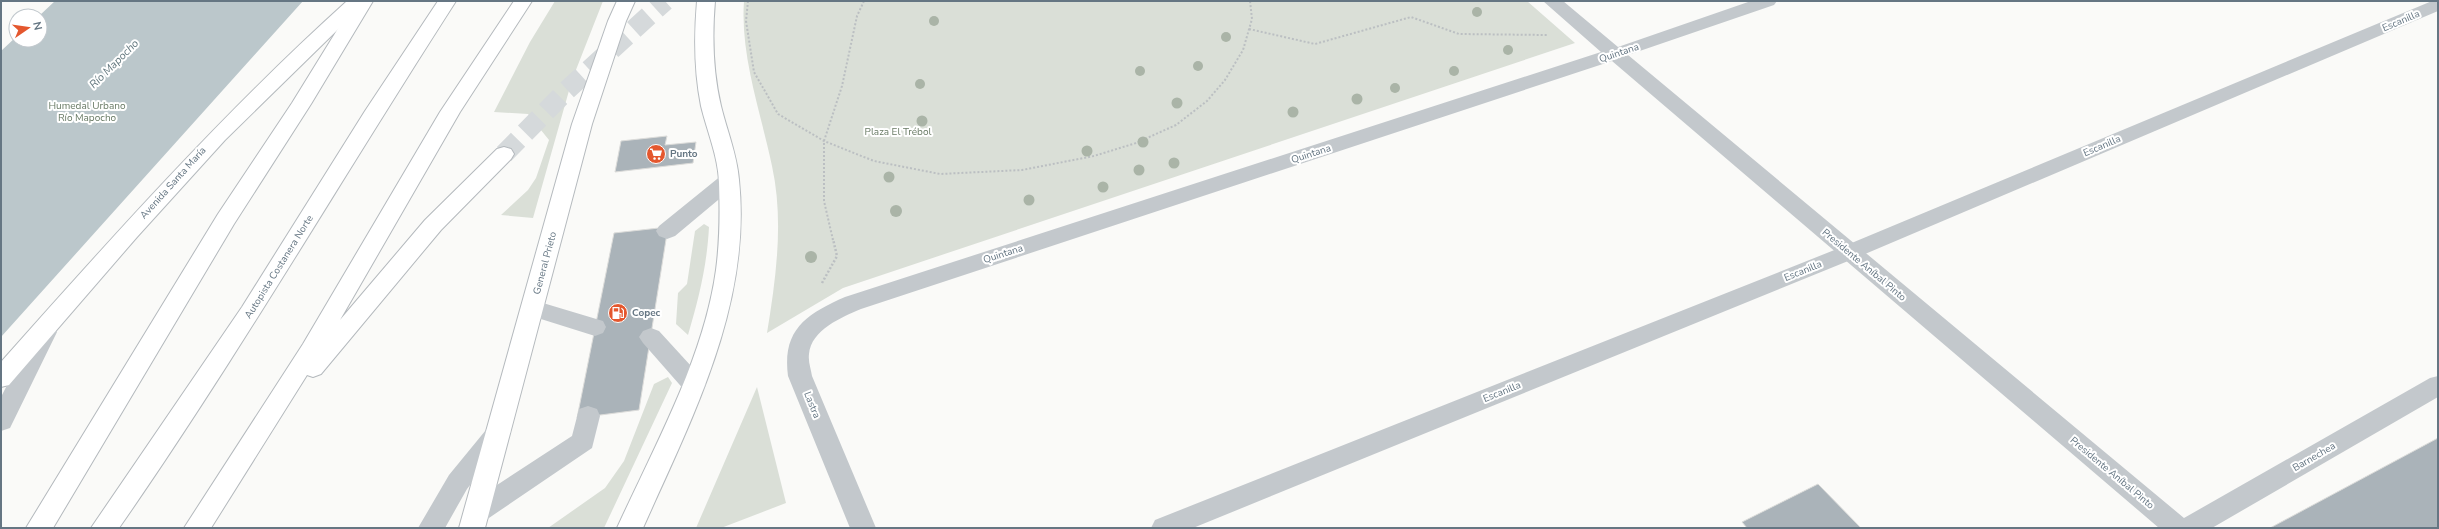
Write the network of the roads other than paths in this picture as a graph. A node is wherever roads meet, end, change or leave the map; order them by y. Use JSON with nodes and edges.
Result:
{"nodes":[{"id":1,"x":358,"y":1,"type":"edge"},
{"id":2,"x":364,"y":1,"type":"edge"},
{"id":3,"x":447,"y":1,"type":"edge"},
{"id":4,"x":523,"y":1,"type":"edge"},
{"id":5,"x":626,"y":1,"type":"edge"},
{"id":6,"x":706,"y":1,"type":"edge"},
{"id":7,"x":1552,"y":1,"type":"edge"},
{"id":8,"x":1768,"y":1,"type":"edge"},
{"id":9,"x":2427,"y":8,"type":"edge"},
{"id":10,"x":1614,"y":54,"type":"junction"},
{"id":11,"x":504,"y":154,"type":"tunnel mouth"},
{"id":12,"x":730,"y":180,"type":"junction"},
{"id":13,"x":667,"y":231,"type":"dead end"},
{"id":14,"x":1850,"y":252,"type":"junction"},
{"id":15,"x":853,"y":303,"type":"joint"},
{"id":16,"x":533,"y":308,"type":"junction"},
{"id":17,"x":51,"y":321,"type":"junction"},
{"id":18,"x":595,"y":327,"type":"dead end"},
{"id":19,"x":651,"y":337,"type":"dead end"},
{"id":20,"x":1,"y":378,"type":"edge"},
{"id":21,"x":694,"y":385,"type":"junction"},
{"id":22,"x":2438,"y":385,"type":"edge"},
{"id":23,"x":588,"y":416,"type":"dead end"},
{"id":24,"x":1,"y":421,"type":"edge"},
{"id":25,"x":260,"y":432,"type":"junction"},
{"id":26,"x":499,"y":432,"type":"junction"},
{"id":27,"x":474,"y":520,"type":"edge"},
{"id":28,"x":39,"y":528,"type":"edge"},
{"id":29,"x":104,"y":528,"type":"edge"},
{"id":30,"x":197,"y":528,"type":"edge"},
{"id":31,"x":431,"y":528,"type":"edge"},
{"id":32,"x":630,"y":528,"type":"edge"},
{"id":33,"x":863,"y":528,"type":"edge"},
{"id":34,"x":1164,"y":528,"type":"edge"},
{"id":35,"x":2177,"y":528,"type":"edge"},
{"id":36,"x":2189,"y":528,"type":"edge"}],
"edges":[{"from":1,"to":17,"type":"main road","name":"Avenida Santa María"},
{"from":2,"to":28,"type":"main road"},
{"from":3,"to":29,"type":"main road","name":"Autopista Costanera Norte"},
{"from":4,"to":25,"type":"main road"},
{"from":5,"to":16,"type":"main road","name":"General Prieto"},
{"from":6,"to":12,"type":"main road"},
{"from":7,"to":10,"type":"street","name":"Presidente Aníbal Pinto"},
{"from":8,"to":10,"type":"street","name":"Quintana"},
{"from":9,"to":14,"type":"street","name":"Escanilla"},
{"from":10,"to":14,"type":"street","name":"Presidente Aníbal Pinto"},
{"from":10,"to":15,"type":"street","name":"Quintana"},
{"from":11,"to":25,"type":"main road"},
{"from":12,"to":13,"type":"street"},
{"from":12,"to":21,"type":"main road"},
{"from":14,"to":34,"type":"street","name":"Escanilla"},
{"from":14,"to":35,"type":"street","name":"Presidente Aníbal Pinto"},
{"from":15,"to":33,"type":"street","name":"Lastra"},
{"from":16,"to":18,"type":"street"},
{"from":16,"to":26,"type":"main road","name":"General Prieto"},
{"from":17,"to":20,"type":"main road","name":"Avenida Santa María"},
{"from":17,"to":24,"type":"street"},
{"from":19,"to":21,"type":"street"},
{"from":21,"to":32,"type":"main road"},
{"from":22,"to":36,"type":"street","name":"Barnechea"},
{"from":23,"to":27,"type":"street"},
{"from":25,"to":30,"type":"main road"},
{"from":26,"to":27,"type":"main road","name":"General Prieto"},
{"from":26,"to":31,"type":"street"}]}
